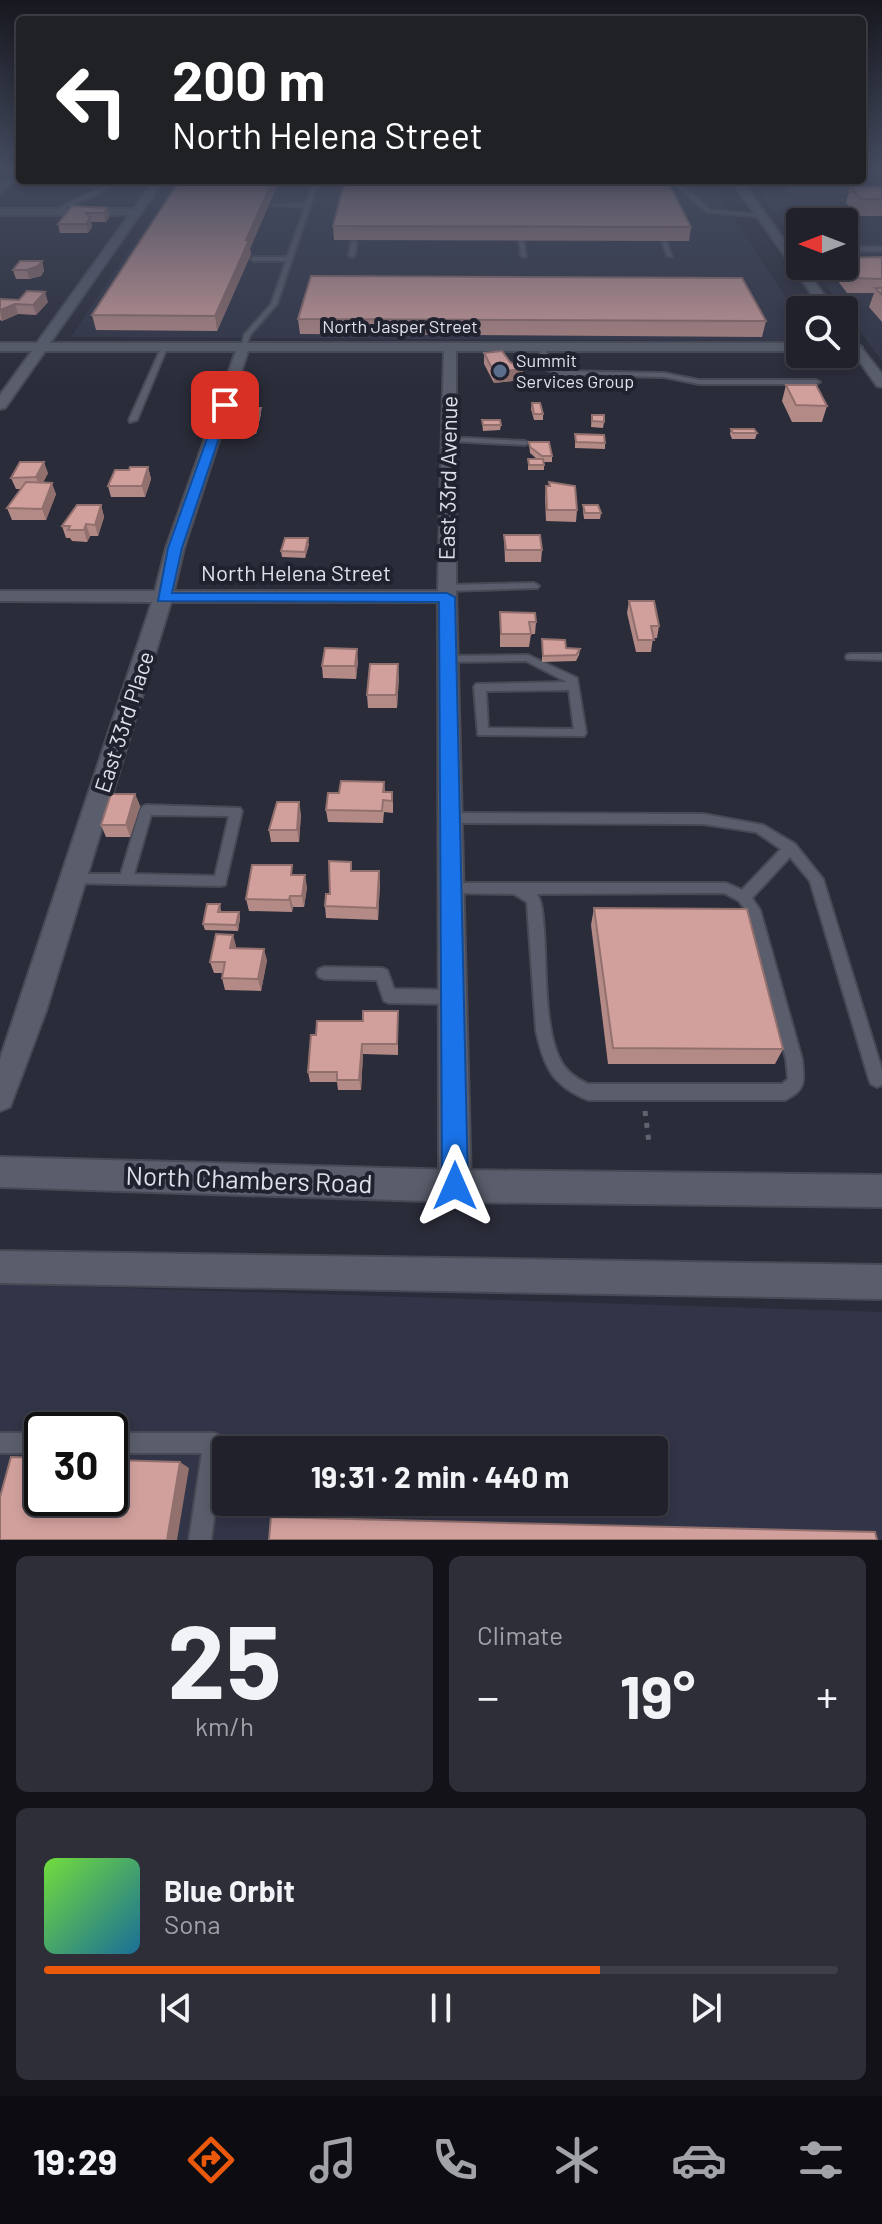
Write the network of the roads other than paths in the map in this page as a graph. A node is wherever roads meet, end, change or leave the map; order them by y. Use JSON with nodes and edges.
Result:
{"nodes":[{"id":1,"x":116,"y":241,"type":"edge"},
{"id":2,"x":297,"y":241,"type":"edge"},
{"id":3,"x":780,"y":241,"type":"edge"},
{"id":4,"x":521,"y":242,"type":"edge"},
{"id":5,"x":354,"y":243,"type":"edge"},
{"id":6,"x":664,"y":243,"type":"edge"},
{"id":7,"x":786,"y":249,"type":"edge"},
{"id":8,"x":858,"y":249,"type":"edge"},
{"id":9,"x":882,"y":249,"type":"edge"},
{"id":10,"x":352,"y":255,"type":"dead end"},
{"id":11,"x":524,"y":256,"type":"dead end"},
{"id":12,"x":670,"y":256,"type":"dead end"},
{"id":13,"x":254,"y":259,"type":"dead end"},
{"id":14,"x":291,"y":259,"type":"junction"},
{"id":15,"x":165,"y":345,"type":"junction"},
{"id":16,"x":244,"y":345,"type":"junction"},
{"id":17,"x":450,"y":345,"type":"junction"},
{"id":18,"x":41,"y":346,"type":"junction"},
{"id":19,"x":0,"y":347,"type":"edge"},
{"id":20,"x":543,"y":347,"type":"junction"},
{"id":21,"x":786,"y":347,"type":"edge"},
{"id":22,"x":858,"y":356,"type":"edge"},
{"id":23,"x":816,"y":382,"type":"edge"},
{"id":24,"x":882,"y":383,"type":"edge"},
{"id":25,"x":0,"y":405,"type":"edge"},
{"id":26,"x":133,"y":420,"type":"dead end"},
{"id":27,"x":449,"y":439,"type":"junction"},
{"id":28,"x":525,"y":443,"type":"dead end"},
{"id":29,"x":534,"y":586,"type":"dead end"},
{"id":30,"x":447,"y":592,"type":"junction"},
{"id":31,"x":0,"y":596,"type":"edge"},
{"id":32,"x":163,"y":597,"type":"junction"},
{"id":33,"x":851,"y":657,"type":"dead end"},
{"id":34,"x":882,"y":657,"type":"edge"},
{"id":35,"x":448,"y":659,"type":"junction"},
{"id":36,"x":574,"y":686,"type":"junction"},
{"id":37,"x":451,"y":818,"type":"junction"},
{"id":38,"x":790,"y":848,"type":"junction"},
{"id":39,"x":74,"y":879,"type":"junction"},
{"id":40,"x":126,"y":880,"type":"junction"},
{"id":41,"x":452,"y":888,"type":"junction"},
{"id":42,"x":516,"y":889,"type":"junction"},
{"id":43,"x":744,"y":897,"type":"junction"},
{"id":44,"x":324,"y":973,"type":"dead end"},
{"id":45,"x":454,"y":997,"type":"junction"},
{"id":46,"x":877,"y":1079,"type":"dead end"},
{"id":47,"x":0,"y":1097,"type":"edge"},
{"id":48,"x":0,"y":1172,"type":"edge"},
{"id":49,"x":455,"y":1186,"type":"junction"},
{"id":50,"x":882,"y":1191,"type":"edge"},
{"id":51,"x":0,"y":1267,"type":"edge"},
{"id":52,"x":882,"y":1282,"type":"edge"},
{"id":53,"x":0,"y":1443,"type":"edge"},
{"id":54,"x":24,"y":1443,"type":"edge"},
{"id":55,"x":128,"y":1443,"type":"edge"},
{"id":56,"x":200,"y":1540,"type":"edge"}],
"edges":[{"from":1,"to":18,"type":"street"},
{"from":2,"to":14,"type":"lane"},
{"from":3,"to":7,"type":"street"},
{"from":4,"to":11,"type":"lane"},
{"from":5,"to":10,"type":"lane"},
{"from":6,"to":12,"type":"lane"},
{"from":8,"to":9,"type":"lane"},
{"from":13,"to":14,"type":"lane"},
{"from":14,"to":16,"type":"lane"},
{"from":15,"to":16,"type":"street","name":"North Jasper Street"},
{"from":15,"to":18,"type":"street","name":"North Jasper Street"},
{"from":15,"to":26,"type":"lane"},
{"from":16,"to":17,"type":"street","name":"North Jasper Street"},
{"from":16,"to":32,"type":"street","name":"East 33rd Place"},
{"from":17,"to":20,"type":"street","name":"North Jasper Street"},
{"from":17,"to":27,"type":"street","name":"East 33rd Avenue"},
{"from":18,"to":19,"type":"street","name":"North Jasper Street"},
{"from":18,"to":25,"type":"street"},
{"from":20,"to":21,"type":"street","name":"North Jasper Street"},
{"from":20,"to":23,"type":"lane"},
{"from":22,"to":24,"type":"street"},
{"from":27,"to":28,"type":"lane"},
{"from":27,"to":30,"type":"street","name":"East 33rd Avenue"},
{"from":29,"to":30,"type":"lane"},
{"from":30,"to":32,"type":"street","name":"North Helena Street"},
{"from":30,"to":35,"type":"street","name":"East 33rd Avenue"},
{"from":31,"to":32,"type":"street","name":"North Helena Street"},
{"from":32,"to":39,"type":"street","name":"East 33rd Place"},
{"from":33,"to":34,"type":"lane"},
{"from":35,"to":36,"type":"lane"},
{"from":35,"to":37,"type":"street","name":"East 33rd Avenue"},
{"from":36,"to":36,"type":"lane"},
{"from":37,"to":38,"type":"lane"},
{"from":37,"to":41,"type":"street","name":"East 33rd Avenue"},
{"from":38,"to":43,"type":"lane"},
{"from":38,"to":46,"type":"lane"},
{"from":39,"to":40,"type":"lane"},
{"from":39,"to":47,"type":"street","name":"East 33rd Place"},
{"from":40,"to":40,"type":"lane"},
{"from":41,"to":42,"type":"lane"},
{"from":41,"to":45,"type":"street","name":"East 33rd Avenue"},
{"from":42,"to":43,"type":"lane"},
{"from":42,"to":43,"type":"lane"},
{"from":44,"to":45,"type":"lane"},
{"from":45,"to":49,"type":"street","name":"East 33rd Avenue"},
{"from":48,"to":49,"type":"street","name":"North Chambers Road"},
{"from":49,"to":50,"type":"street","name":"North Chambers Road"},
{"from":51,"to":52,"type":"street"},
{"from":53,"to":54,"type":"lane"},
{"from":55,"to":56,"type":"lane"}]}
